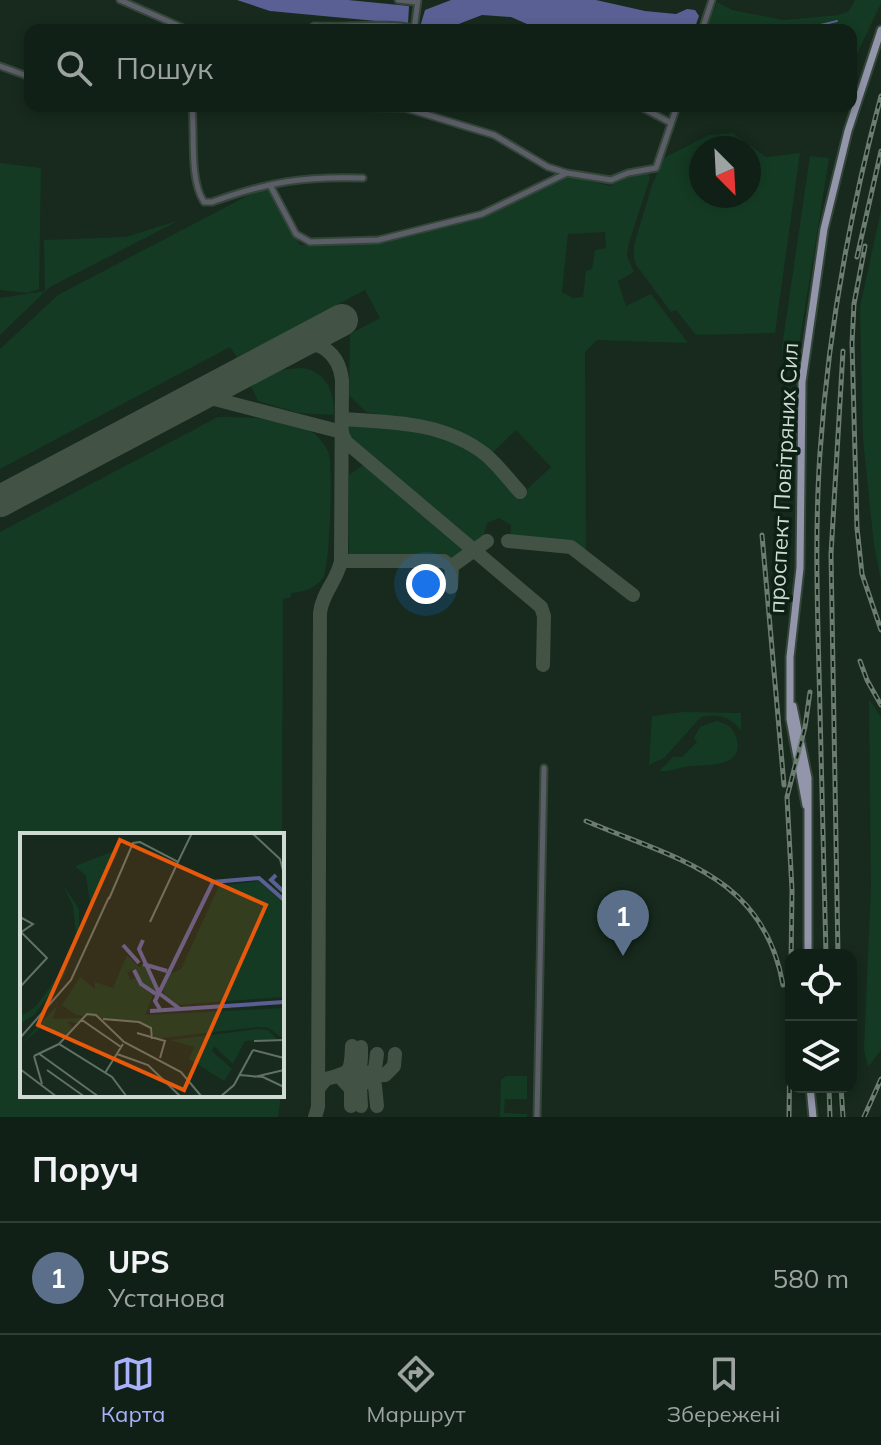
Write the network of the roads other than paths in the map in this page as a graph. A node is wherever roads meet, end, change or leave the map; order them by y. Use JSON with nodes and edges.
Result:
{"nodes":[{"id":1,"x":120,"y":0,"type":"edge"},
{"id":2,"x":398,"y":0,"type":"edge"},
{"id":3,"x":712,"y":0,"type":"edge"},
{"id":4,"x":418,"y":1,"type":"edge"},
{"id":5,"x":174,"y":24,"type":"edge"},
{"id":6,"x":414,"y":24,"type":"edge"},
{"id":7,"x":704,"y":24,"type":"edge"},
{"id":8,"x":881,"y":30,"type":"edge"},
{"id":9,"x":0,"y":66,"type":"edge"},
{"id":10,"x":24,"y":75,"type":"edge"},
{"id":11,"x":857,"y":102,"type":"edge"},
{"id":12,"x":192,"y":112,"type":"edge"},
{"id":13,"x":421,"y":112,"type":"edge"},
{"id":14,"x":650,"y":112,"type":"edge"},
{"id":15,"x":675,"y":112,"type":"edge"},
{"id":16,"x":854,"y":112,"type":"edge"},
{"id":17,"x":671,"y":123,"type":"junction"},
{"id":18,"x":567,"y":173,"type":"junction"},
{"id":19,"x":363,"y":178,"type":"dead end"},
{"id":20,"x":270,"y":185,"type":"junction"},
{"id":21,"x":544,"y":768,"type":"dead end"},
{"id":22,"x":808,"y":949,"type":"edge"},
{"id":23,"x":809,"y":1093,"type":"edge"},
{"id":24,"x":810,"y":1093,"type":"edge"},
{"id":25,"x":537,"y":1117,"type":"edge"},
{"id":26,"x":806,"y":1117,"type":"edge"},
{"id":27,"x":813,"y":1117,"type":"edge"}],
"edges":[{"from":1,"to":5,"type":"street"},
{"from":2,"to":4,"type":"street"},
{"from":3,"to":7,"type":"street"},
{"from":4,"to":6,"type":"street"},
{"from":8,"to":11,"type":"main road","name":"проспект Повітряних Сил"},
{"from":9,"to":10,"type":"street"},
{"from":12,"to":20,"type":"street"},
{"from":13,"to":18,"type":"street"},
{"from":14,"to":17,"type":"street"},
{"from":15,"to":17,"type":"street"},
{"from":16,"to":22,"type":"main road","name":"проспект Повітряних Сил"},
{"from":17,"to":18,"type":"street"},
{"from":18,"to":20,"type":"street"},
{"from":19,"to":20,"type":"street"},
{"from":21,"to":25,"type":"street"},
{"from":23,"to":26,"type":"main road"},
{"from":24,"to":27,"type":"main road"}]}
